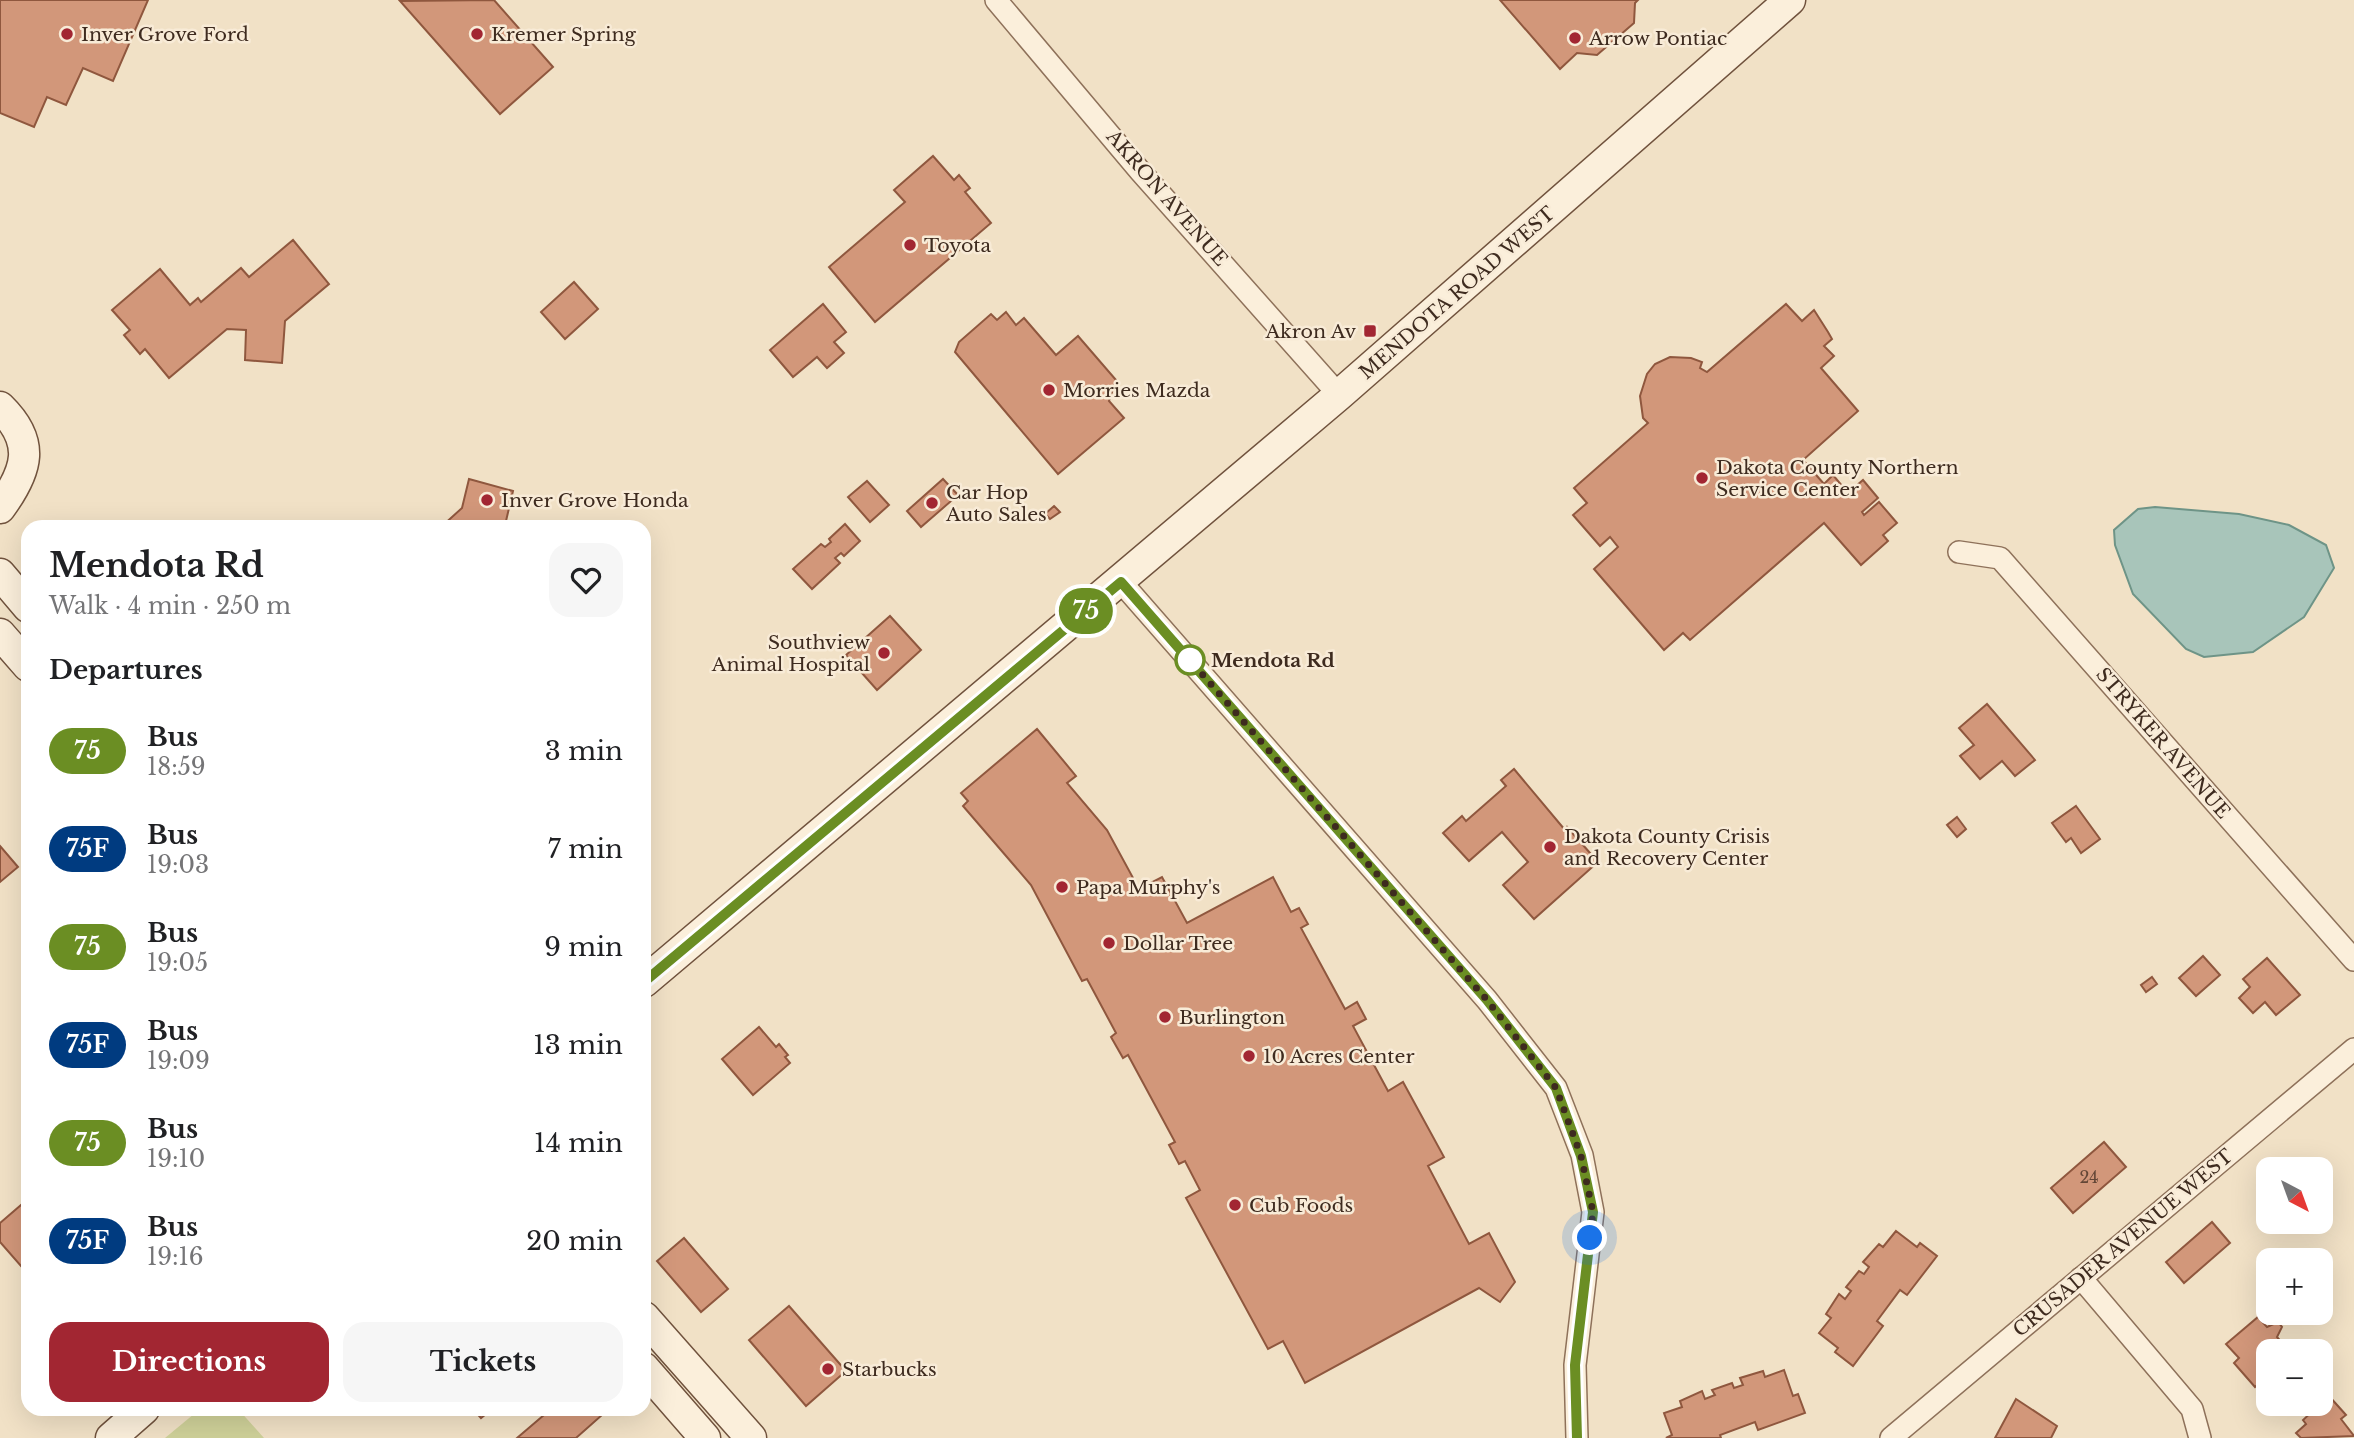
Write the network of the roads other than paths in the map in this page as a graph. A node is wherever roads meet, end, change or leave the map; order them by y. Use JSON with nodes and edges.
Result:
{"nodes":[{"id":1,"x":996,"y":0,"type":"edge"},
{"id":2,"x":1790,"y":0,"type":"edge"},
{"id":3,"x":1339,"y":395,"type":"junction"},
{"id":4,"x":0,"y":407,"type":"edge"},
{"id":5,"x":0,"y":508,"type":"edge"},
{"id":6,"x":1959,"y":552,"type":"dead end"},
{"id":7,"x":0,"y":573,"type":"edge"},
{"id":8,"x":1121,"y":582,"type":"junction"},
{"id":9,"x":21,"y":598,"type":"edge"},
{"id":10,"x":0,"y":634,"type":"edge"},
{"id":11,"x":21,"y":658,"type":"edge"},
{"id":12,"x":2354,"y":960,"type":"edge"},
{"id":13,"x":651,"y":976,"type":"edge"},
{"id":14,"x":2354,"y":1049,"type":"edge"},
{"id":15,"x":2081,"y":1279,"type":"junction"},
{"id":16,"x":651,"y":1325,"type":"edge"},
{"id":17,"x":651,"y":1376,"type":"edge"},
{"id":18,"x":137,"y":1416,"type":"edge"},
{"id":19,"x":111,"y":1438,"type":"edge"},
{"id":20,"x":705,"y":1438,"type":"edge"},
{"id":21,"x":751,"y":1438,"type":"edge"},
{"id":22,"x":1577,"y":1438,"type":"edge"},
{"id":23,"x":1891,"y":1438,"type":"edge"},
{"id":24,"x":2200,"y":1438,"type":"edge"}],
"edges":[{"from":1,"to":3,"type":"street","name":"AKRON AVENUE"},
{"from":2,"to":3,"type":"street","name":"MENDOTA ROAD WEST"},
{"from":3,"to":8,"type":"street","name":"MENDOTA ROAD WEST"},
{"from":4,"to":5,"type":"street"},
{"from":6,"to":12,"type":"street","name":"STRYKER AVENUE"},
{"from":7,"to":9,"type":"street"},
{"from":8,"to":13,"type":"street","name":"MENDOTA ROAD WEST"},
{"from":8,"to":22,"type":"street"},
{"from":10,"to":11,"type":"street"},
{"from":14,"to":15,"type":"street","name":"CRUSADER AVENUE WEST"},
{"from":15,"to":23,"type":"street","name":"CRUSADER AVENUE WEST"},
{"from":15,"to":24,"type":"street"},
{"from":16,"to":21,"type":"street"},
{"from":17,"to":20,"type":"street"},
{"from":18,"to":19,"type":"street"}]}
